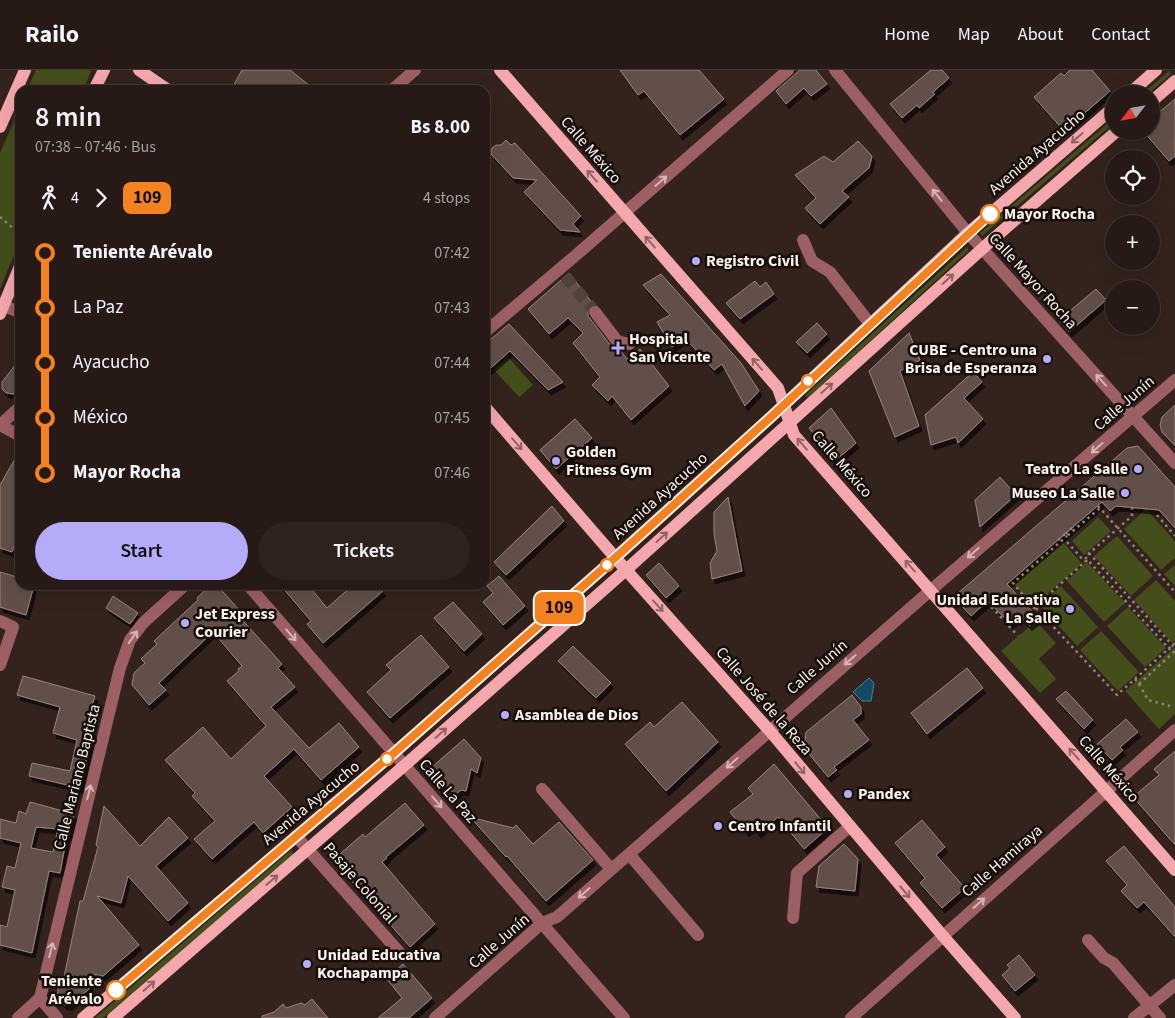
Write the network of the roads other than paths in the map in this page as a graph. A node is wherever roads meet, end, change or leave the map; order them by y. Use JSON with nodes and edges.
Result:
{"nodes":[{"id":1,"x":25,"y":70,"type":"edge"},
{"id":2,"x":104,"y":70,"type":"edge"},
{"id":3,"x":139,"y":70,"type":"edge"},
{"id":4,"x":415,"y":70,"type":"edge"},
{"id":5,"x":500,"y":70,"type":"edge"},
{"id":6,"x":788,"y":70,"type":"edge"},
{"id":7,"x":835,"y":70,"type":"edge"},
{"id":8,"x":1156,"y":70,"type":"edge"},
{"id":9,"x":1175,"y":81,"type":"edge"},
{"id":10,"x":18,"y":85,"type":"edge"},
{"id":11,"x":96,"y":85,"type":"edge"},
{"id":12,"x":161,"y":85,"type":"edge"},
{"id":13,"x":398,"y":85,"type":"edge"},
{"id":14,"x":1139,"y":85,"type":"edge"},
{"id":15,"x":15,"y":93,"type":"edge"},
{"id":16,"x":1160,"y":94,"type":"edge"},
{"id":17,"x":1105,"y":115,"type":"edge"},
{"id":18,"x":0,"y":127,"type":"edge"},
{"id":19,"x":1107,"y":140,"type":"edge"},
{"id":20,"x":624,"y":213,"type":"junction"},
{"id":21,"x":968,"y":233,"type":"junction"},
{"id":22,"x":803,"y":240,"type":"dead end"},
{"id":23,"x":982,"y":248,"type":"junction"},
{"id":24,"x":15,"y":278,"type":"edge"},
{"id":25,"x":2,"y":310,"type":"edge"},
{"id":26,"x":15,"y":311,"type":"edge"},
{"id":27,"x":595,"y":312,"type":"tunnel mouth"},
{"id":28,"x":870,"y":324,"type":"junction"},
{"id":29,"x":490,"y":328,"type":"edge"},
{"id":30,"x":629,"y":344,"type":"dead end"},
{"id":31,"x":1175,"y":380,"type":"edge"},
{"id":32,"x":784,"y":404,"type":"junction"},
{"id":33,"x":15,"y":412,"type":"edge"},
{"id":34,"x":490,"y":413,"type":"edge"},
{"id":35,"x":1134,"y":416,"type":"junction"},
{"id":36,"x":790,"y":420,"type":"junction"},
{"id":37,"x":0,"y":425,"type":"edge"},
{"id":38,"x":15,"y":433,"type":"edge"},
{"id":39,"x":1175,"y":463,"type":"edge"},
{"id":40,"x":616,"y":557,"type":"junction"},
{"id":41,"x":626,"y":570,"type":"junction"},
{"id":42,"x":179,"y":590,"type":"edge"},
{"id":43,"x":252,"y":590,"type":"edge"},
{"id":44,"x":931,"y":590,"type":"junction"},
{"id":45,"x":0,"y":622,"type":"edge"},
{"id":46,"x":497,"y":662,"type":"junction"},
{"id":47,"x":0,"y":665,"type":"edge"},
{"id":48,"x":508,"y":674,"type":"junction"},
{"id":49,"x":769,"y":730,"type":"junction"},
{"id":50,"x":1175,"y":730,"type":"edge"},
{"id":51,"x":394,"y":753,"type":"junction"},
{"id":52,"x":405,"y":766,"type":"junction"},
{"id":53,"x":542,"y":789,"type":"dead end"},
{"id":54,"x":1107,"y":791,"type":"junction"},
{"id":55,"x":850,"y":826,"type":"junction"},
{"id":56,"x":296,"y":836,"type":"junction"},
{"id":57,"x":308,"y":849,"type":"junction"},
{"id":58,"x":629,"y":854,"type":"junction"},
{"id":59,"x":611,"y":869,"type":"junction"},
{"id":60,"x":1175,"y":870,"type":"edge"},
{"id":61,"x":200,"y":918,"type":"junction"},
{"id":62,"x":793,"y":918,"type":"dead end"},
{"id":63,"x":542,"y":924,"type":"junction"},
{"id":64,"x":212,"y":932,"type":"junction"},
{"id":65,"x":698,"y":935,"type":"dead end"},
{"id":66,"x":942,"y":936,"type":"junction"},
{"id":67,"x":1088,"y":940,"type":"dead end"},
{"id":68,"x":399,"y":952,"type":"dead end"},
{"id":69,"x":1175,"y":985,"type":"edge"},
{"id":70,"x":40,"y":998,"type":"junction"},
{"id":71,"x":1149,"y":1006,"type":"junction"},
{"id":72,"x":18,"y":1018,"type":"edge"},
{"id":73,"x":57,"y":1018,"type":"edge"},
{"id":74,"x":83,"y":1018,"type":"edge"},
{"id":75,"x":112,"y":1018,"type":"edge"},
{"id":76,"x":435,"y":1018,"type":"edge"},
{"id":77,"x":624,"y":1018,"type":"edge"},
{"id":78,"x":851,"y":1018,"type":"edge"},
{"id":79,"x":1016,"y":1018,"type":"edge"},
{"id":80,"x":1134,"y":1018,"type":"edge"},
{"id":81,"x":1160,"y":1018,"type":"edge"}],
"edges":[{"from":1,"to":10,"type":"main road"},
{"from":2,"to":11,"type":"main road"},
{"from":3,"to":12,"type":"main road"},
{"from":4,"to":13,"type":"street"},
{"from":20,"to":5,"type":"main road","name":"Calle México","one_way":true},
{"from":20,"to":6,"type":"street","one_way":true},
{"from":21,"to":7,"type":"street","name":"Calle Mayor Rocha","one_way":true},
{"from":8,"to":14,"type":"main road"},
{"from":9,"to":16,"type":"main road"},
{"from":15,"to":18,"type":"main road"},
{"from":17,"to":21,"type":"main road","name":"Avenida Ayacucho","one_way":true},
{"from":19,"to":23,"type":"main road","name":"Avenida Ayacucho"},
{"from":20,"to":29,"type":"street"},
{"from":32,"to":20,"type":"main road","name":"Calle México","one_way":true},
{"from":21,"to":23,"type":"street","name":"Calle Mayor Rocha"},
{"from":21,"to":28,"type":"main road","name":"Avenida Ayacucho"},
{"from":22,"to":28,"type":"street"},
{"from":35,"to":23,"type":"street","name":"Calle Mayor Rocha","one_way":true},
{"from":36,"to":23,"type":"main road","name":"Avenida Ayacucho","one_way":true},
{"from":24,"to":25,"type":"main road"},
{"from":25,"to":26,"type":"street"},
{"from":27,"to":30,"type":"street"},
{"from":28,"to":32,"type":"main road","name":"Avenida Ayacucho"},
{"from":31,"to":35,"type":"street","name":"Calle Junín"},
{"from":32,"to":36,"type":"main road","name":"Calle México"},
{"from":32,"to":40,"type":"main road","name":"Avenida Ayacucho"},
{"from":33,"to":37,"type":"street"},
{"from":34,"to":40,"type":"main road","name":"Calle José de la Reza","one_way":true},
{"from":35,"to":39,"type":"street","name":"Calle Mayor Rocha"},
{"from":35,"to":44,"type":"street","name":"Calle Junín","one_way":true},
{"from":41,"to":36,"type":"main road","name":"Avenida Ayacucho","one_way":true},
{"from":44,"to":36,"type":"main road","name":"Calle México","one_way":true},
{"from":37,"to":38,"type":"street"},
{"from":40,"to":41,"type":"main road","name":"Calle José de la Reza"},
{"from":40,"to":46,"type":"main road","name":"Avenida Ayacucho"},
{"from":41,"to":48,"type":"main road","name":"Avenida Ayacucho"},
{"from":41,"to":49,"type":"main road","name":"Calle José de la Reza","one_way":true},
{"from":70,"to":42,"type":"street","name":"Calle Mariano Baptista","one_way":true},
{"from":43,"to":51,"type":"street","name":"Calle La Paz","one_way":true},
{"from":44,"to":49,"type":"street","name":"Calle Junín","one_way":true},
{"from":54,"to":44,"type":"main road","name":"Calle México","one_way":true},
{"from":45,"to":47,"type":"street"},
{"from":46,"to":48,"type":"main road"},
{"from":46,"to":51,"type":"main road","name":"Avenida Ayacucho"},
{"from":52,"to":48,"type":"main road","name":"Avenida Ayacucho","one_way":true},
{"from":49,"to":55,"type":"main road","name":"Calle José de la Reza","one_way":true},
{"from":49,"to":58,"type":"street","name":"Calle Junín","one_way":true},
{"from":50,"to":54,"type":"street","name":"Calle Hamiraya"},
{"from":51,"to":52,"type":"street","name":"Calle La Paz"},
{"from":51,"to":56,"type":"main road","name":"Avenida Ayacucho"},
{"from":52,"to":57,"type":"main road","name":"Avenida Ayacucho"},
{"from":52,"to":63,"type":"street","name":"Calle La Paz","one_way":true},
{"from":53,"to":59,"type":"street"},
{"from":54,"to":60,"type":"main road","name":"Calle México"},
{"from":66,"to":54,"type":"street","name":"Calle Hamiraya","one_way":true},
{"from":55,"to":62,"type":"street"},
{"from":55,"to":66,"type":"main road","name":"Calle José de la Reza","one_way":true},
{"from":56,"to":57,"type":"street","name":"Pasaje Colonial"},
{"from":56,"to":61,"type":"main road","name":"Avenida Ayacucho"},
{"from":64,"to":57,"type":"main road","name":"Avenida Ayacucho","one_way":true},
{"from":57,"to":68,"type":"street","name":"Pasaje Colonial"},
{"from":58,"to":59,"type":"street","name":"Calle Junín"},
{"from":58,"to":65,"type":"street"},
{"from":59,"to":63,"type":"street","name":"Calle Junín","one_way":true},
{"from":61,"to":64,"type":"main road"},
{"from":61,"to":74,"type":"main road","name":"Avenida Ayacucho"},
{"from":63,"to":76,"type":"street","name":"Calle Junín"},
{"from":63,"to":77,"type":"street","name":"Calle La Paz"},
{"from":75,"to":64,"type":"main road","name":"Avenida Ayacucho","one_way":true},
{"from":66,"to":78,"type":"street","name":"Calle Hamiraya"},
{"from":66,"to":79,"type":"main road","name":"Calle José de la Reza"},
{"from":67,"to":71,"type":"street"},
{"from":69,"to":71,"type":"street"},
{"from":70,"to":72,"type":"street"},
{"from":70,"to":73,"type":"street"},
{"from":71,"to":80,"type":"street"},
{"from":71,"to":81,"type":"street"}]}
